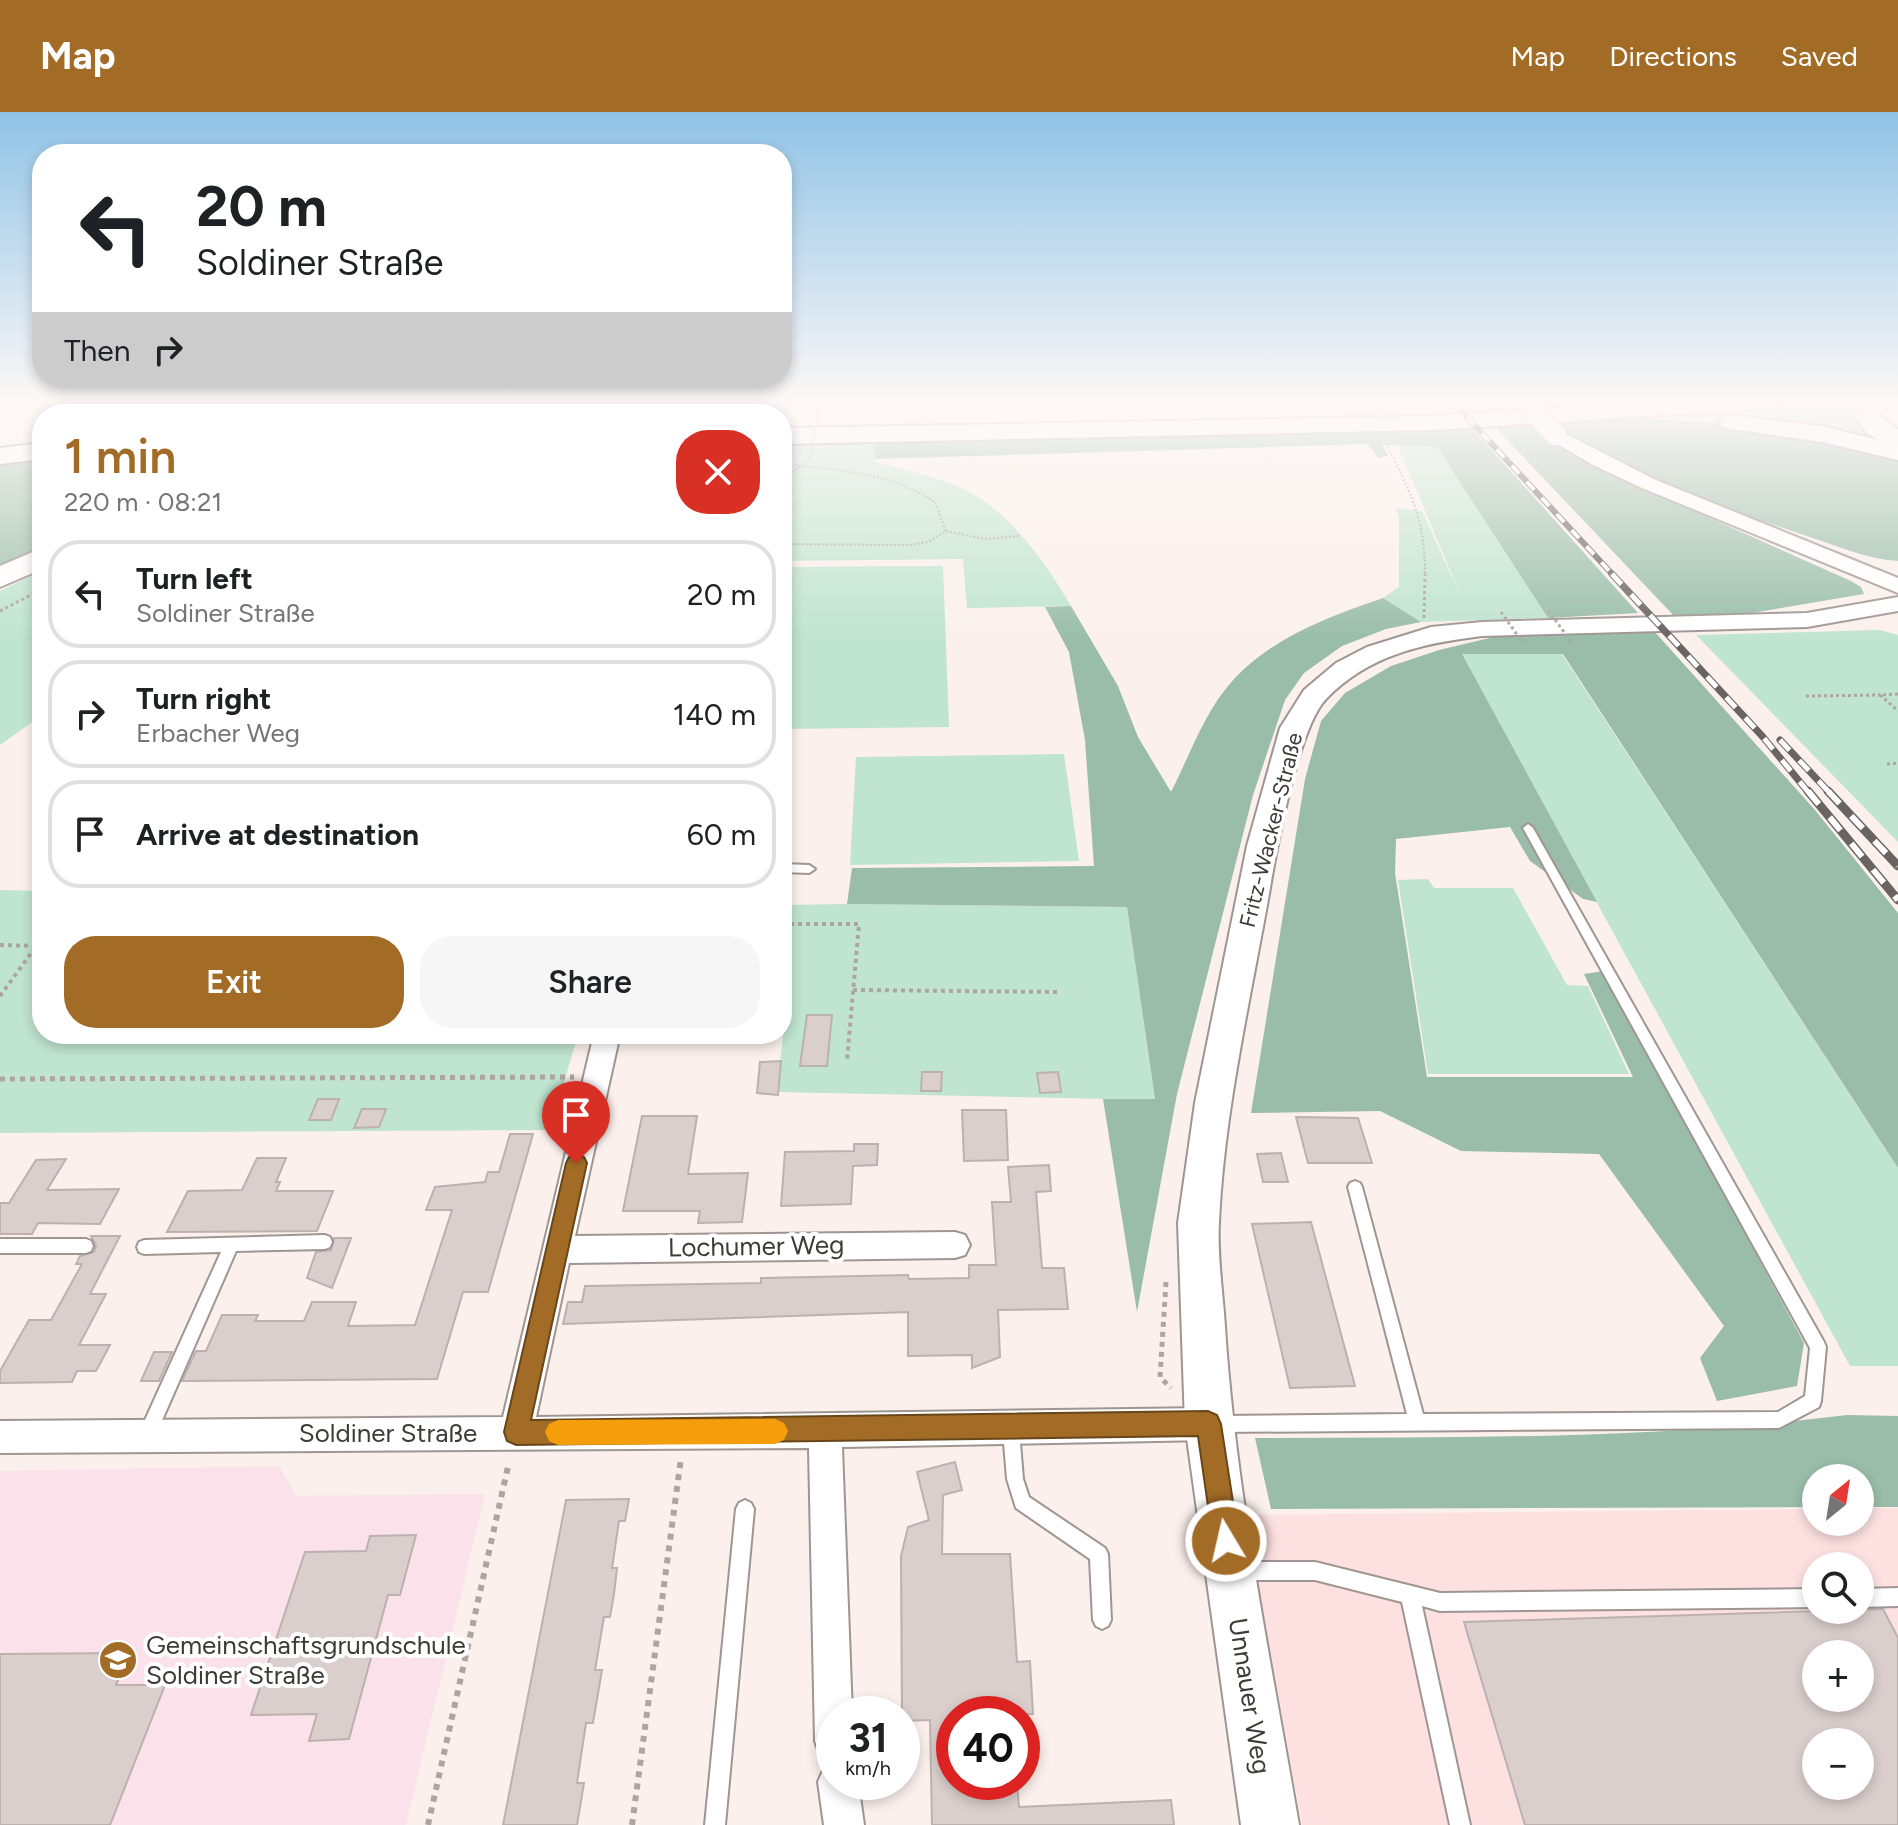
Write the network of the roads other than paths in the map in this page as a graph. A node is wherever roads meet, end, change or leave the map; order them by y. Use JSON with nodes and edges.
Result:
{"nodes":[{"id":1,"x":1642,"y":481,"type":"edge"},
{"id":2,"x":32,"y":562,"type":"edge"},
{"id":3,"x":1839,"y":562,"type":"junction"},
{"id":4,"x":1898,"y":571,"type":"edge"},
{"id":5,"x":0,"y":578,"type":"edge"},
{"id":6,"x":1898,"y":586,"type":"edge"},
{"id":7,"x":1898,"y":604,"type":"edge"},
{"id":8,"x":1528,"y":828,"type":"dead end"},
{"id":9,"x":792,"y":868,"type":"edge"},
{"id":10,"x":809,"y":869,"type":"dead end"},
{"id":11,"x":605,"y":1044,"type":"edge"},
{"id":12,"x":1355,"y":1187,"type":"dead end"},
{"id":13,"x":325,"y":1242,"type":"dead end"},
{"id":14,"x":232,"y":1244,"type":"junction"},
{"id":15,"x":955,"y":1245,"type":"dead end"},
{"id":16,"x":0,"y":1246,"type":"edge"},
{"id":17,"x":86,"y":1246,"type":"dead end"},
{"id":18,"x":144,"y":1247,"type":"dead end"},
{"id":19,"x":556,"y":1250,"type":"junction"},
{"id":20,"x":1417,"y":1422,"type":"junction"},
{"id":21,"x":1208,"y":1424,"type":"junction"},
{"id":22,"x":1010,"y":1428,"type":"junction"},
{"id":23,"x":825,"y":1431,"type":"junction"},
{"id":24,"x":516,"y":1432,"type":"junction"},
{"id":25,"x":147,"y":1435,"type":"junction"},
{"id":26,"x":0,"y":1437,"type":"edge"},
{"id":27,"x":745,"y":1509,"type":"dead end"},
{"id":28,"x":1231,"y":1571,"type":"junction"},
{"id":29,"x":1410,"y":1595,"type":"junction"},
{"id":30,"x":1898,"y":1597,"type":"edge"},
{"id":31,"x":1802,"y":1598,"type":"edge"},
{"id":32,"x":1874,"y":1598,"type":"edge"},
{"id":33,"x":1102,"y":1620,"type":"dead end"},
{"id":34,"x":833,"y":1696,"type":"edge"},
{"id":35,"x":841,"y":1800,"type":"edge"},
{"id":36,"x":715,"y":1825,"type":"edge"},
{"id":37,"x":844,"y":1825,"type":"edge"},
{"id":38,"x":1270,"y":1825,"type":"edge"},
{"id":39,"x":1460,"y":1825,"type":"edge"}],
"edges":[{"from":1,"to":3,"type":"street","bridge":true},
{"from":2,"to":5,"type":"highway"},
{"from":3,"to":4,"type":"street"},
{"from":3,"to":6,"type":"street"},
{"from":7,"to":21,"type":"street","name":"Fritz-Wacker-Straße"},
{"from":8,"to":20,"type":"lane"},
{"from":9,"to":10,"type":"lane"},
{"from":11,"to":19,"type":"street"},
{"from":12,"to":20,"type":"lane"},
{"from":13,"to":14,"type":"lane"},
{"from":14,"to":18,"type":"lane"},
{"from":14,"to":25,"type":"lane"},
{"from":15,"to":19,"type":"street","name":"Lochumer Weg"},
{"from":16,"to":17,"type":"lane"},
{"from":19,"to":24,"type":"street"},
{"from":20,"to":21,"type":"lane"},
{"from":21,"to":22,"type":"street","name":"Soldiner Straße"},
{"from":21,"to":28,"type":"street","name":"Unnauer Weg"},
{"from":22,"to":23,"type":"street","name":"Soldiner Straße"},
{"from":22,"to":33,"type":"lane"},
{"from":23,"to":24,"type":"street","name":"Soldiner Straße"},
{"from":23,"to":34,"type":"street"},
{"from":24,"to":25,"type":"street","name":"Soldiner Straße"},
{"from":25,"to":26,"type":"street","name":"Soldiner Straße"},
{"from":27,"to":36,"type":"lane"},
{"from":28,"to":29,"type":"lane"},
{"from":28,"to":38,"type":"street","name":"Unnauer Weg"},
{"from":29,"to":31,"type":"lane"},
{"from":29,"to":39,"type":"lane"},
{"from":30,"to":32,"type":"lane"},
{"from":35,"to":37,"type":"street"}]}
